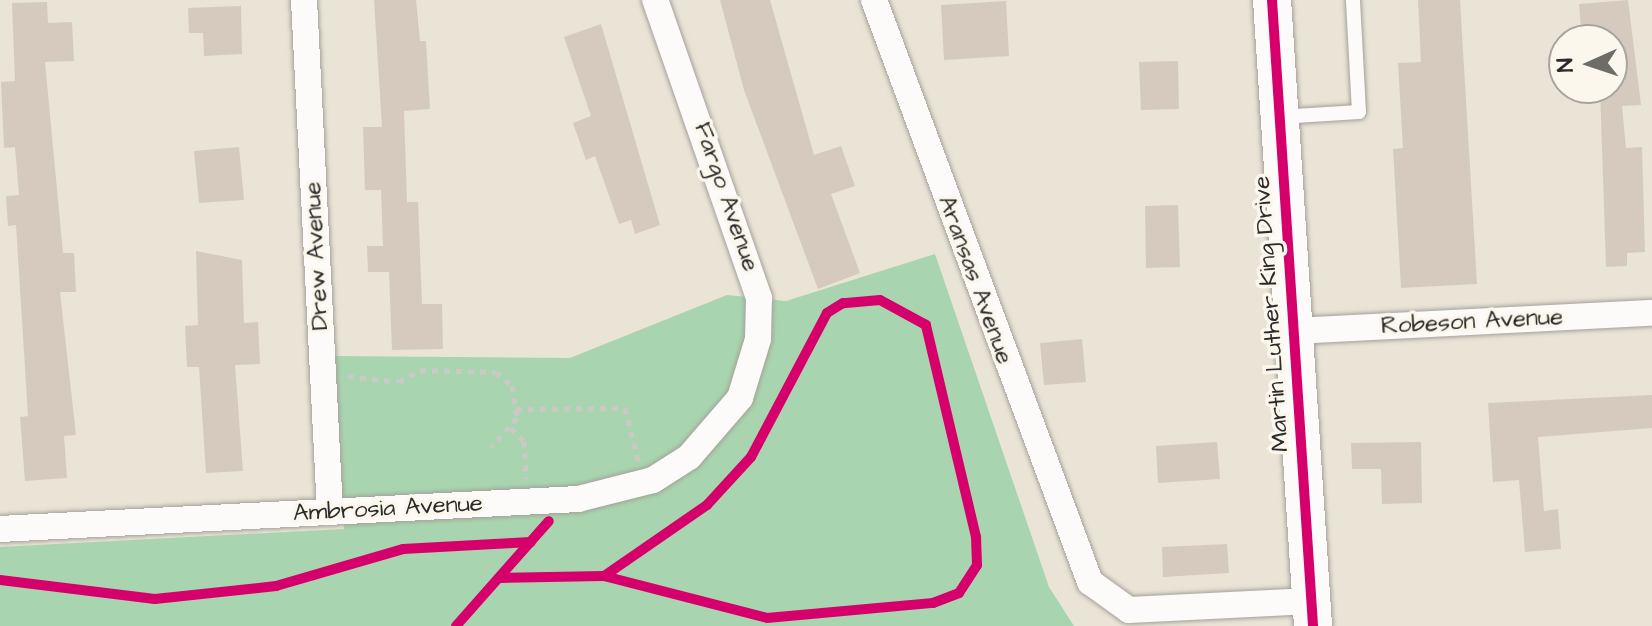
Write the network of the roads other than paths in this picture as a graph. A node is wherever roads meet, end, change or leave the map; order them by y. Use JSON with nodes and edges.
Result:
{"nodes":[{"id":1,"x":304,"y":0,"type":"edge"},
{"id":2,"x":655,"y":0,"type":"edge"},
{"id":3,"x":874,"y":0,"type":"edge"},
{"id":4,"x":1272,"y":0,"type":"edge"},
{"id":5,"x":1353,"y":0,"type":"edge"},
{"id":6,"x":1279,"y":117,"type":"junction"},
{"id":7,"x":1652,"y":313,"type":"edge"},
{"id":8,"x":1292,"y":331,"type":"junction"},
{"id":9,"x":740,"y":398,"type":"joint"},
{"id":10,"x":330,"y":512,"type":"junction"},
{"id":11,"x":0,"y":529,"type":"edge"},
{"id":12,"x":1312,"y":613,"type":"edge"}],
"edges":[{"from":1,"to":10,"type":"street","name":"Drew Avenue"},
{"from":2,"to":9,"type":"street","name":"Fargo Avenue"},
{"from":3,"to":12,"type":"street","name":"Aransas Avenue"},
{"from":4,"to":6,"type":"main road","name":"Martin Luther King Drive"},
{"from":5,"to":6,"type":"lane"},
{"from":6,"to":8,"type":"main road","name":"Martin Luther King Drive"},
{"from":7,"to":8,"type":"street","name":"Robeson Avenue"},
{"from":8,"to":12,"type":"main road","name":"Martin Luther King Drive"},
{"from":9,"to":10,"type":"street","name":"Ambrosia Avenue"},
{"from":10,"to":11,"type":"street","name":"Ambrosia Avenue"}]}
